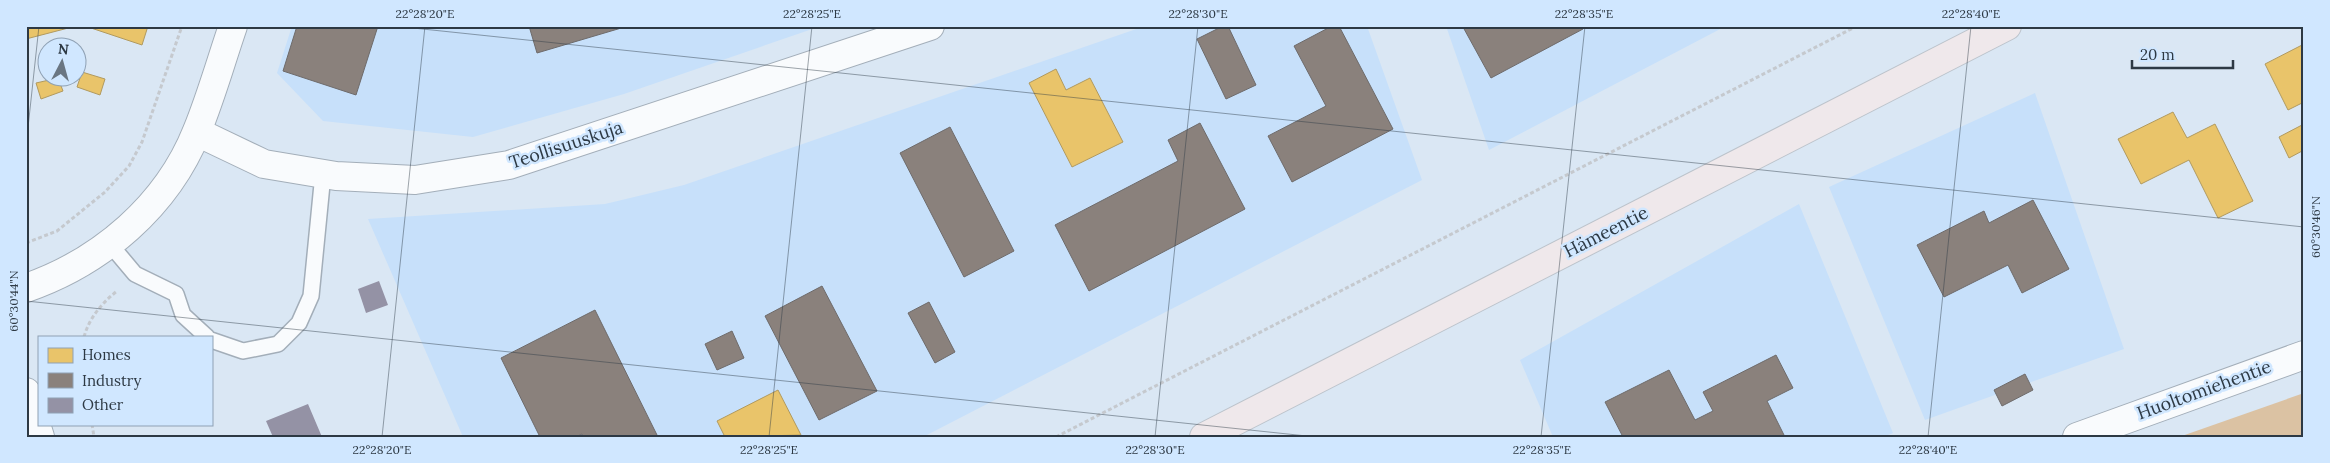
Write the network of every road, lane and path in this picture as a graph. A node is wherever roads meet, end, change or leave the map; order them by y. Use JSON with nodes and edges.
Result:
{"nodes":[{"id":1,"x":182,"y":26,"type":"edge"},
{"id":2,"x":233,"y":26,"type":"edge"},
{"id":3,"x":930,"y":26,"type":"edge"},
{"id":4,"x":1856,"y":26,"type":"edge"},
{"id":5,"x":2007,"y":26,"type":"edge"},
{"id":6,"x":196,"y":132,"type":"junction"},
{"id":7,"x":323,"y":174,"type":"junction"},
{"id":8,"x":26,"y":243,"type":"edge"},
{"id":9,"x":109,"y":243,"type":"junction"},
{"id":10,"x":135,"y":274,"type":"junction"},
{"id":11,"x":26,"y":288,"type":"edge"},
{"id":12,"x":84,"y":336,"type":"edge"},
{"id":13,"x":206,"y":336,"type":"edge"},
{"id":14,"x":212,"y":340,"type":"edge"},
{"id":15,"x":2304,"y":355,"type":"edge"},
{"id":16,"x":26,"y":392,"type":"edge"},
{"id":17,"x":40,"y":437,"type":"edge"},
{"id":18,"x":1056,"y":437,"type":"edge"},
{"id":19,"x":1204,"y":437,"type":"edge"},
{"id":20,"x":2077,"y":437,"type":"edge"}],
"edges":[{"from":1,"to":8,"type":"path"},
{"from":2,"to":6,"type":"street"},
{"from":3,"to":7,"type":"street","name":"Teollisuuskuja"},
{"from":4,"to":18,"type":"path"},
{"from":5,"to":19,"type":"highway","name":"Hämeentie"},
{"from":6,"to":7,"type":"street","name":"Teollisuuskuja"},
{"from":6,"to":9,"type":"street"},
{"from":7,"to":14,"type":"lane"},
{"from":9,"to":10,"type":"lane"},
{"from":9,"to":11,"type":"street"},
{"from":10,"to":12,"type":"path"},
{"from":10,"to":13,"type":"lane"},
{"from":15,"to":20,"type":"street","name":"Huoltomiehentie"},
{"from":16,"to":17,"type":"street"}]}
